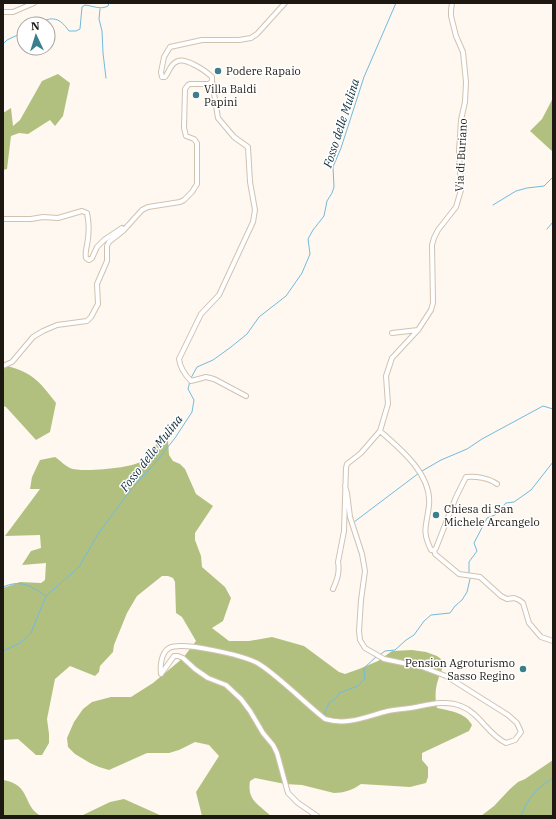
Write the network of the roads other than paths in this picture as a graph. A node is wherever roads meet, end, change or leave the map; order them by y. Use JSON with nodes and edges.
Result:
{"nodes":[{"id":1,"x":34,"y":3,"type":"edge"},
{"id":2,"x":285,"y":3,"type":"edge"},
{"id":3,"x":452,"y":3,"type":"edge"},
{"id":4,"x":3,"y":12,"type":"edge"},
{"id":5,"x":212,"y":81,"type":"junction"},
{"id":6,"x":3,"y":219,"type":"edge"},
{"id":7,"x":130,"y":222,"type":"junction"},
{"id":8,"x":418,"y":330,"type":"junction"},
{"id":9,"x":392,"y":333,"type":"dead end"},
{"id":10,"x":3,"y":366,"type":"edge"},
{"id":11,"x":246,"y":396,"type":"dead end"},
{"id":12,"x":380,"y":431,"type":"junction"},
{"id":13,"x":497,"y":484,"type":"dead end"},
{"id":14,"x":345,"y":486,"type":"junction"},
{"id":15,"x":434,"y":550,"type":"junction"},
{"id":16,"x":334,"y":589,"type":"dead end"},
{"id":17,"x":553,"y":641,"type":"edge"},
{"id":18,"x":317,"y":816,"type":"edge"}],
"edges":[{"from":1,"to":4,"type":"street"},
{"from":2,"to":5,"type":"street"},
{"from":3,"to":8,"type":"street","name":"Via di Buriano"},
{"from":5,"to":7,"type":"street"},
{"from":5,"to":11,"type":"street"},
{"from":6,"to":7,"type":"street"},
{"from":7,"to":10,"type":"street"},
{"from":8,"to":9,"type":"street"},
{"from":8,"to":12,"type":"street","name":"Via di Buriano"},
{"from":12,"to":14,"type":"street","name":"Via di Buriano"},
{"from":12,"to":15,"type":"street"},
{"from":13,"to":15,"type":"street"},
{"from":14,"to":16,"type":"street"},
{"from":14,"to":18,"type":"street"},
{"from":15,"to":17,"type":"street"}]}
